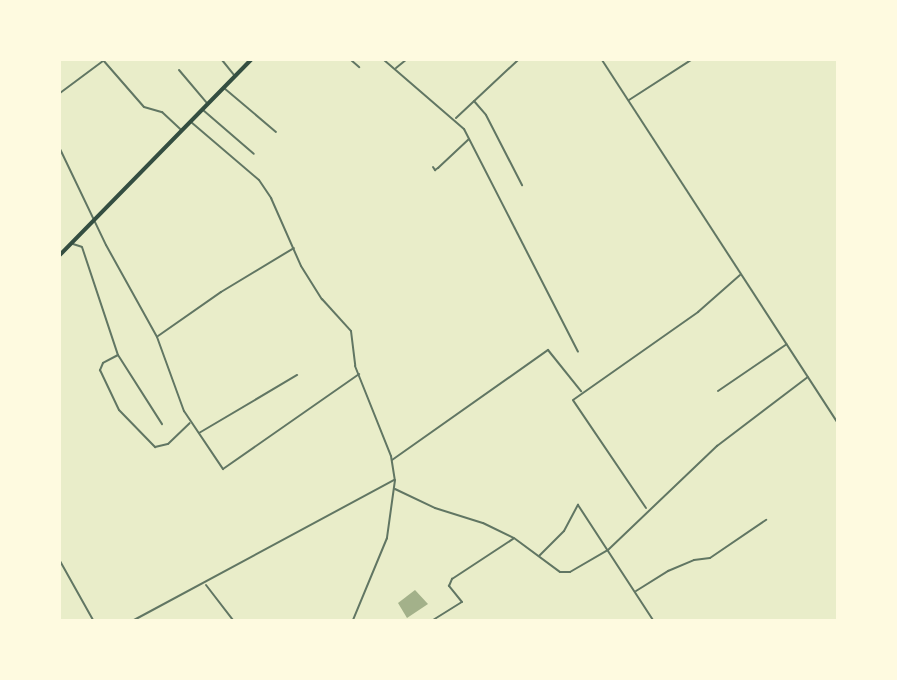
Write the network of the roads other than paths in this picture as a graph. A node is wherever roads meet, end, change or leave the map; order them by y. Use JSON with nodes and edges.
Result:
{"nodes":[{"id":1,"x":104,"y":60,"type":"edge"},
{"id":2,"x":222,"y":60,"type":"edge"},
{"id":3,"x":251,"y":60,"type":"edge"},
{"id":4,"x":351,"y":60,"type":"edge"},
{"id":5,"x":384,"y":60,"type":"edge"},
{"id":6,"x":407,"y":60,"type":"edge"},
{"id":7,"x":519,"y":60,"type":"edge"},
{"id":8,"x":602,"y":60,"type":"edge"},
{"id":9,"x":691,"y":60,"type":"edge"},
{"id":10,"x":359,"y":66,"type":"dead end"},
{"id":11,"x":395,"y":69,"type":"junction"},
{"id":12,"x":179,"y":71,"type":"dead end"},
{"id":13,"x":235,"y":75,"type":"junction"},
{"id":14,"x":223,"y":88,"type":"junction"},
{"id":15,"x":60,"y":93,"type":"edge"},
{"id":16,"x":628,"y":100,"type":"junction"},
{"id":17,"x":474,"y":101,"type":"junction"},
{"id":18,"x":208,"y":104,"type":"junction"},
{"id":19,"x":202,"y":110,"type":"junction"},
{"id":20,"x":455,"y":119,"type":"junction"},
{"id":21,"x":191,"y":122,"type":"junction"},
{"id":22,"x":182,"y":131,"type":"junction"},
{"id":23,"x":276,"y":132,"type":"dead end"},
{"id":24,"x":470,"y":139,"type":"junction"},
{"id":25,"x":60,"y":149,"type":"edge"},
{"id":26,"x":254,"y":154,"type":"dead end"},
{"id":27,"x":433,"y":167,"type":"dead end"},
{"id":28,"x":522,"y":185,"type":"dead end"},
{"id":29,"x":95,"y":220,"type":"junction"},
{"id":30,"x":71,"y":244,"type":"junction"},
{"id":31,"x":294,"y":248,"type":"junction"},
{"id":32,"x":60,"y":255,"type":"edge"},
{"id":33,"x":741,"y":274,"type":"junction"},
{"id":34,"x":158,"y":337,"type":"junction"},
{"id":35,"x":787,"y":344,"type":"junction"},
{"id":36,"x":578,"y":352,"type":"dead end"},
{"id":37,"x":118,"y":355,"type":"junction"},
{"id":38,"x":359,"y":373,"type":"junction"},
{"id":39,"x":297,"y":374,"type":"dead end"},
{"id":40,"x":808,"y":377,"type":"junction"},
{"id":41,"x":718,"y":391,"type":"dead end"},
{"id":42,"x":583,"y":392,"type":"junction"},
{"id":43,"x":191,"y":423,"type":"junction"},
{"id":44,"x":838,"y":423,"type":"edge"},
{"id":45,"x":162,"y":424,"type":"dead end"},
{"id":46,"x":199,"y":434,"type":"junction"},
{"id":47,"x":391,"y":461,"type":"junction"},
{"id":48,"x":395,"y":480,"type":"junction"},
{"id":49,"x":395,"y":489,"type":"junction"},
{"id":50,"x":648,"y":510,"type":"junction"},
{"id":51,"x":766,"y":520,"type":"dead end"},
{"id":52,"x":514,"y":538,"type":"junction"},
{"id":53,"x":608,"y":550,"type":"junction"},
{"id":54,"x":538,"y":557,"type":"junction"},
{"id":55,"x":60,"y":561,"type":"edge"},
{"id":56,"x":205,"y":584,"type":"junction"},
{"id":57,"x":635,"y":591,"type":"junction"},
{"id":58,"x":93,"y":621,"type":"edge"},
{"id":59,"x":134,"y":621,"type":"edge"},
{"id":60,"x":233,"y":621,"type":"edge"},
{"id":61,"x":353,"y":621,"type":"edge"},
{"id":62,"x":433,"y":621,"type":"edge"},
{"id":63,"x":653,"y":621,"type":"edge"}],
"edges":[{"from":1,"to":15,"type":"street"},
{"from":1,"to":22,"type":"street"},
{"from":2,"to":13,"type":"street"},
{"from":3,"to":13,"type":"highway"},
{"from":4,"to":10,"type":"street"},
{"from":5,"to":11,"type":"street"},
{"from":6,"to":11,"type":"street"},
{"from":7,"to":17,"type":"street"},
{"from":8,"to":16,"type":"street"},
{"from":9,"to":16,"type":"street"},
{"from":11,"to":20,"type":"street"},
{"from":12,"to":18,"type":"street"},
{"from":13,"to":14,"type":"highway"},
{"from":14,"to":18,"type":"highway"},
{"from":14,"to":23,"type":"street"},
{"from":16,"to":33,"type":"street"},
{"from":17,"to":20,"type":"street"},
{"from":17,"to":28,"type":"street"},
{"from":18,"to":19,"type":"highway"},
{"from":19,"to":21,"type":"highway"},
{"from":19,"to":26,"type":"street"},
{"from":20,"to":24,"type":"street"},
{"from":21,"to":22,"type":"highway"},
{"from":21,"to":31,"type":"street"},
{"from":22,"to":29,"type":"highway"},
{"from":24,"to":27,"type":"street"},
{"from":24,"to":36,"type":"street"},
{"from":25,"to":29,"type":"street"},
{"from":29,"to":30,"type":"highway"},
{"from":29,"to":34,"type":"street"},
{"from":30,"to":32,"type":"highway"},
{"from":30,"to":37,"type":"street"},
{"from":31,"to":34,"type":"street"},
{"from":31,"to":38,"type":"street"},
{"from":33,"to":35,"type":"street"},
{"from":33,"to":42,"type":"street"},
{"from":34,"to":43,"type":"street"},
{"from":35,"to":40,"type":"street"},
{"from":35,"to":41,"type":"street"},
{"from":37,"to":43,"type":"street"},
{"from":37,"to":45,"type":"street"},
{"from":38,"to":46,"type":"street"},
{"from":38,"to":47,"type":"street"},
{"from":39,"to":46,"type":"street"},
{"from":40,"to":44,"type":"street"},
{"from":40,"to":50,"type":"street"},
{"from":42,"to":47,"type":"street"},
{"from":42,"to":50,"type":"street"},
{"from":43,"to":46,"type":"street"},
{"from":47,"to":48,"type":"street"},
{"from":48,"to":49,"type":"street"},
{"from":48,"to":56,"type":"street"},
{"from":49,"to":52,"type":"street"},
{"from":49,"to":61,"type":"street"},
{"from":50,"to":53,"type":"street"},
{"from":51,"to":57,"type":"street"},
{"from":52,"to":54,"type":"street"},
{"from":52,"to":62,"type":"street"},
{"from":53,"to":54,"type":"street"},
{"from":53,"to":54,"type":"street"},
{"from":53,"to":57,"type":"street"},
{"from":55,"to":58,"type":"street"},
{"from":56,"to":59,"type":"street"},
{"from":56,"to":60,"type":"street"},
{"from":57,"to":63,"type":"street"}]}
